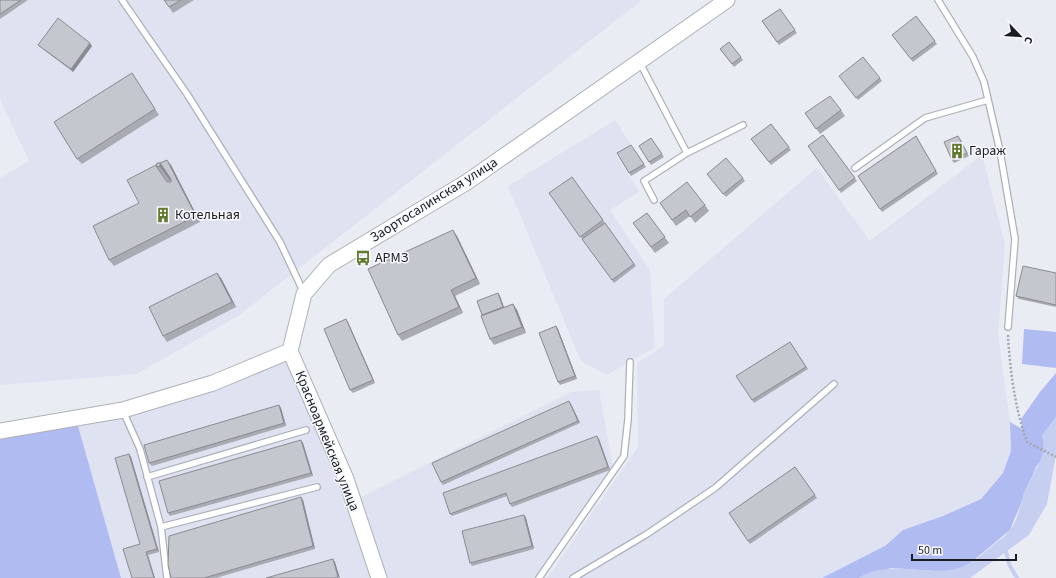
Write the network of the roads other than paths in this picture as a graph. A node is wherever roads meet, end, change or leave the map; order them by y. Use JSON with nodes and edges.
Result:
{"nodes":[{"id":1,"x":122,"y":0,"type":"edge"},
{"id":2,"x":727,"y":0,"type":"edge"},
{"id":3,"x":938,"y":0,"type":"edge"},
{"id":4,"x":640,"y":62,"type":"junction"},
{"id":5,"x":988,"y":100,"type":"junction"},
{"id":6,"x":744,"y":125,"type":"dead end"},
{"id":7,"x":687,"y":153,"type":"junction"},
{"id":8,"x":855,"y":168,"type":"dead end"},
{"id":9,"x":654,"y":200,"type":"dead end"},
{"id":10,"x":304,"y":294,"type":"junction"},
{"id":11,"x":1008,"y":327,"type":"road end"},
{"id":12,"x":290,"y":351,"type":"junction"},
{"id":13,"x":630,"y":362,"type":"dead end"},
{"id":14,"x":834,"y":384,"type":"dead end"},
{"id":15,"x":123,"y":410,"type":"junction"},
{"id":16,"x":306,"y":430,"type":"dead end"},
{"id":17,"x":0,"y":431,"type":"edge"},
{"id":18,"x":147,"y":477,"type":"junction"},
{"id":19,"x":317,"y":487,"type":"dead end"},
{"id":20,"x":160,"y":527,"type":"junction"},
{"id":21,"x":167,"y":578,"type":"edge"},
{"id":22,"x":379,"y":578,"type":"edge"},
{"id":23,"x":539,"y":578,"type":"edge"},
{"id":24,"x":573,"y":578,"type":"edge"}],
"edges":[{"from":1,"to":10,"type":"lane"},
{"from":2,"to":4,"type":"street","name":"Заортосалинская улица"},
{"from":3,"to":5,"type":"lane"},
{"from":4,"to":7,"type":"lane"},
{"from":4,"to":10,"type":"street","name":"Заортосалинская улица"},
{"from":5,"to":8,"type":"lane"},
{"from":5,"to":11,"type":"lane"},
{"from":6,"to":7,"type":"lane"},
{"from":7,"to":9,"type":"lane"},
{"from":10,"to":12,"type":"street","name":"Заортосалинская улица"},
{"from":12,"to":15,"type":"street"},
{"from":12,"to":22,"type":"street","name":"Красноармейская улица"},
{"from":13,"to":23,"type":"lane"},
{"from":14,"to":24,"type":"lane"},
{"from":15,"to":17,"type":"street"},
{"from":15,"to":18,"type":"lane"},
{"from":16,"to":18,"type":"lane"},
{"from":18,"to":20,"type":"lane"},
{"from":19,"to":20,"type":"lane"},
{"from":20,"to":21,"type":"lane"}]}
